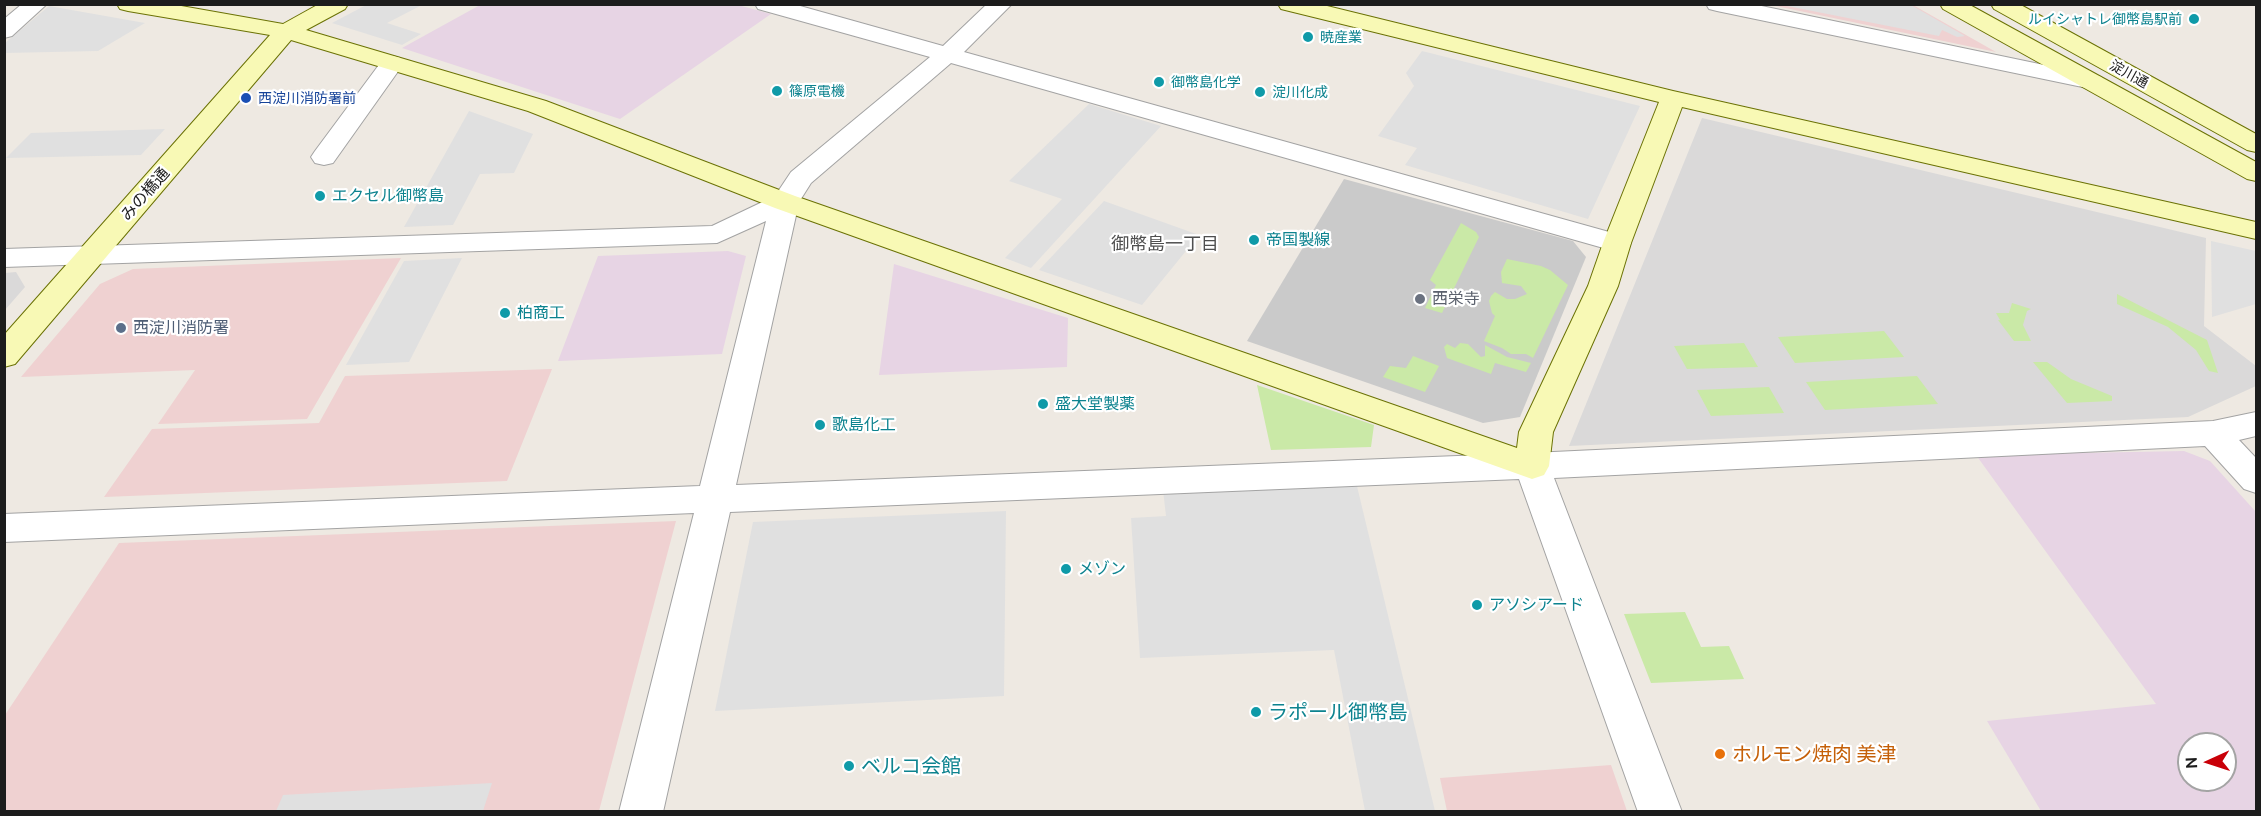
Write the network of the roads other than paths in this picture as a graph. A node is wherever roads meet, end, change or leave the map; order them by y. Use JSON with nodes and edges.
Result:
{"nodes":[{"id":1,"x":36,"y":4,"type":"edge"},
{"id":2,"x":128,"y":4,"type":"edge"},
{"id":3,"x":337,"y":4,"type":"edge"},
{"id":4,"x":766,"y":4,"type":"edge"},
{"id":5,"x":1000,"y":4,"type":"edge"},
{"id":6,"x":1289,"y":4,"type":"edge"},
{"id":7,"x":1717,"y":4,"type":"edge"},
{"id":8,"x":1951,"y":4,"type":"edge"},
{"id":9,"x":2002,"y":4,"type":"edge"},
{"id":10,"x":4,"y":31,"type":"edge"},
{"id":11,"x":286,"y":31,"type":"junction"},
{"id":12,"x":946,"y":55,"type":"junction"},
{"id":13,"x":392,"y":63,"type":"junction"},
{"id":14,"x":2092,"y":82,"type":"junction"},
{"id":15,"x":1673,"y":98,"type":"junction"},
{"id":16,"x":2194,"y":110,"type":"junction"},
{"id":17,"x":2256,"y":123,"type":"edge"},
{"id":18,"x":2256,"y":144,"type":"edge"},
{"id":19,"x":324,"y":157,"type":"dead end"},
{"id":20,"x":2256,"y":173,"type":"edge"},
{"id":21,"x":785,"y":202,"type":"junction"},
{"id":22,"x":2256,"y":231,"type":"edge"},
{"id":23,"x":1617,"y":243,"type":"junction"},
{"id":24,"x":94,"y":253,"type":"junction"},
{"id":25,"x":4,"y":258,"type":"edge"},
{"id":26,"x":4,"y":356,"type":"edge"},
{"id":27,"x":2256,"y":424,"type":"edge"},
{"id":28,"x":2213,"y":433,"type":"junction"},
{"id":29,"x":1532,"y":466,"type":"junction"},
{"id":30,"x":2256,"y":480,"type":"edge"},
{"id":31,"x":715,"y":499,"type":"junction"},
{"id":32,"x":4,"y":528,"type":"edge"},
{"id":33,"x":641,"y":812,"type":"edge"},
{"id":34,"x":1660,"y":812,"type":"edge"}],
"edges":[{"from":1,"to":10,"type":"street"},
{"from":2,"to":11,"type":"street"},
{"from":3,"to":11,"type":"street"},
{"from":4,"to":12,"type":"street"},
{"from":5,"to":12,"type":"street"},
{"from":6,"to":15,"type":"street"},
{"from":7,"to":14,"type":"street"},
{"from":8,"to":14,"type":"street"},
{"from":9,"to":16,"type":"street","name":"淀川通"},
{"from":11,"to":13,"type":"street"},
{"from":11,"to":24,"type":"street","name":"みの橋通"},
{"from":12,"to":21,"type":"street"},
{"from":12,"to":23,"type":"street"},
{"from":13,"to":19,"type":"street"},
{"from":13,"to":21,"type":"street"},
{"from":14,"to":16,"type":"street"},
{"from":14,"to":20,"type":"street"},
{"from":15,"to":22,"type":"street"},
{"from":15,"to":23,"type":"street"},
{"from":16,"to":17,"type":"street"},
{"from":16,"to":18,"type":"street","name":"淀川通"},
{"from":21,"to":24,"type":"street"},
{"from":21,"to":29,"type":"street"},
{"from":21,"to":31,"type":"street"},
{"from":23,"to":29,"type":"street"},
{"from":24,"to":25,"type":"street"},
{"from":24,"to":26,"type":"street","name":"みの橋通"},
{"from":27,"to":28,"type":"street"},
{"from":28,"to":29,"type":"street"},
{"from":28,"to":30,"type":"street"},
{"from":29,"to":31,"type":"street"},
{"from":29,"to":34,"type":"street"},
{"from":31,"to":32,"type":"street"},
{"from":31,"to":33,"type":"street"}]}
